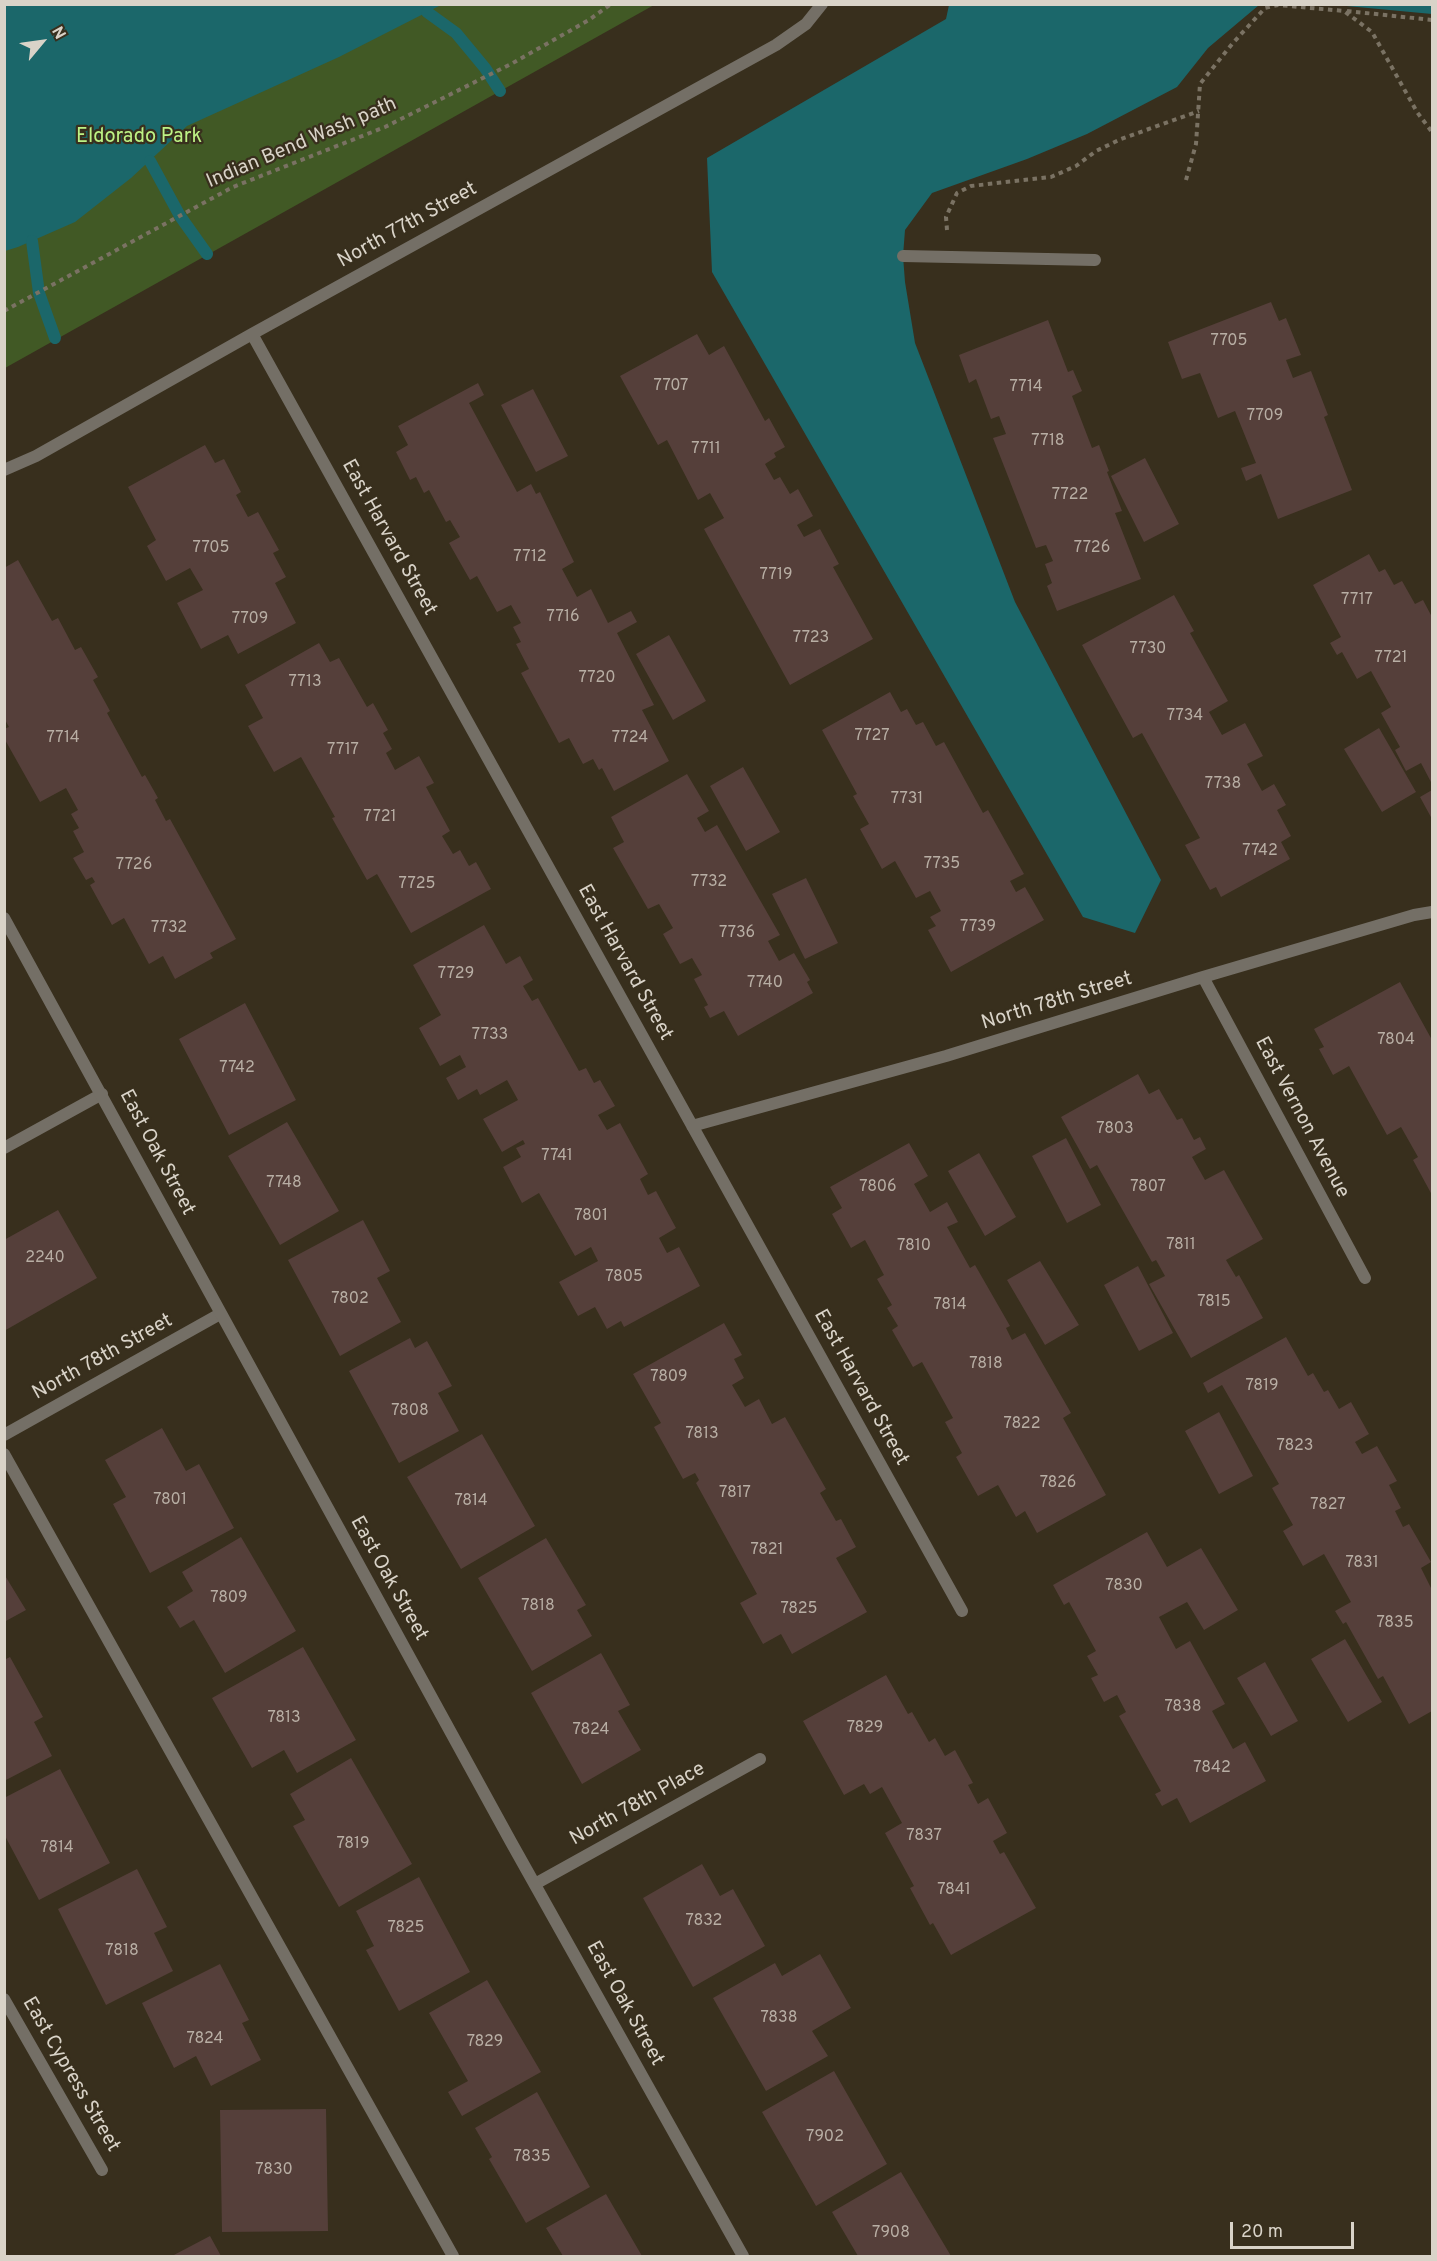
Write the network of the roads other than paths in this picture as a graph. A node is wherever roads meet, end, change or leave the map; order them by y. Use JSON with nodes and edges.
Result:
{"nodes":[{"id":1,"x":822,"y":4,"type":"edge"},
{"id":2,"x":903,"y":256,"type":"dead end"},
{"id":3,"x":1095,"y":260,"type":"dead end"},
{"id":4,"x":252,"y":334,"type":"junction"},
{"id":5,"x":4,"y":470,"type":"edge"},
{"id":6,"x":1432,"y":912,"type":"edge"},
{"id":7,"x":4,"y":918,"type":"edge"},
{"id":8,"x":1203,"y":977,"type":"junction"},
{"id":9,"x":102,"y":1094,"type":"junction"},
{"id":10,"x":692,"y":1126,"type":"junction"},
{"id":11,"x":4,"y":1148,"type":"edge"},
{"id":12,"x":1365,"y":1278,"type":"dead end"},
{"id":13,"x":220,"y":1314,"type":"junction"},
{"id":14,"x":4,"y":1435,"type":"edge"},
{"id":15,"x":4,"y":1454,"type":"edge"},
{"id":16,"x":962,"y":1611,"type":"dead end"},
{"id":17,"x":760,"y":1759,"type":"dead end"},
{"id":18,"x":535,"y":1884,"type":"junction"},
{"id":19,"x":4,"y":1999,"type":"edge"},
{"id":20,"x":102,"y":2170,"type":"dead end"},
{"id":21,"x":453,"y":2256,"type":"edge"},
{"id":22,"x":743,"y":2256,"type":"edge"}],
"edges":[{"from":1,"to":4,"type":"street","name":"North 77th Street"},
{"from":2,"to":3,"type":"street"},
{"from":4,"to":5,"type":"street","name":"North 77th Street"},
{"from":4,"to":10,"type":"street","name":"East Harvard Street"},
{"from":6,"to":8,"type":"street","name":"North 78th Street"},
{"from":7,"to":9,"type":"street","name":"East Oak Street"},
{"from":8,"to":10,"type":"street","name":"North 78th Street"},
{"from":8,"to":12,"type":"street","name":"East Vernon Avenue"},
{"from":9,"to":11,"type":"street"},
{"from":9,"to":13,"type":"street","name":"East Oak Street"},
{"from":10,"to":16,"type":"street","name":"East Harvard Street"},
{"from":13,"to":14,"type":"street","name":"North 78th Street"},
{"from":13,"to":18,"type":"street","name":"East Oak Street"},
{"from":15,"to":21,"type":"street"},
{"from":17,"to":18,"type":"street","name":"North 78th Place"},
{"from":18,"to":22,"type":"street","name":"East Oak Street"},
{"from":19,"to":20,"type":"street","name":"East Cypress Street"}]}
